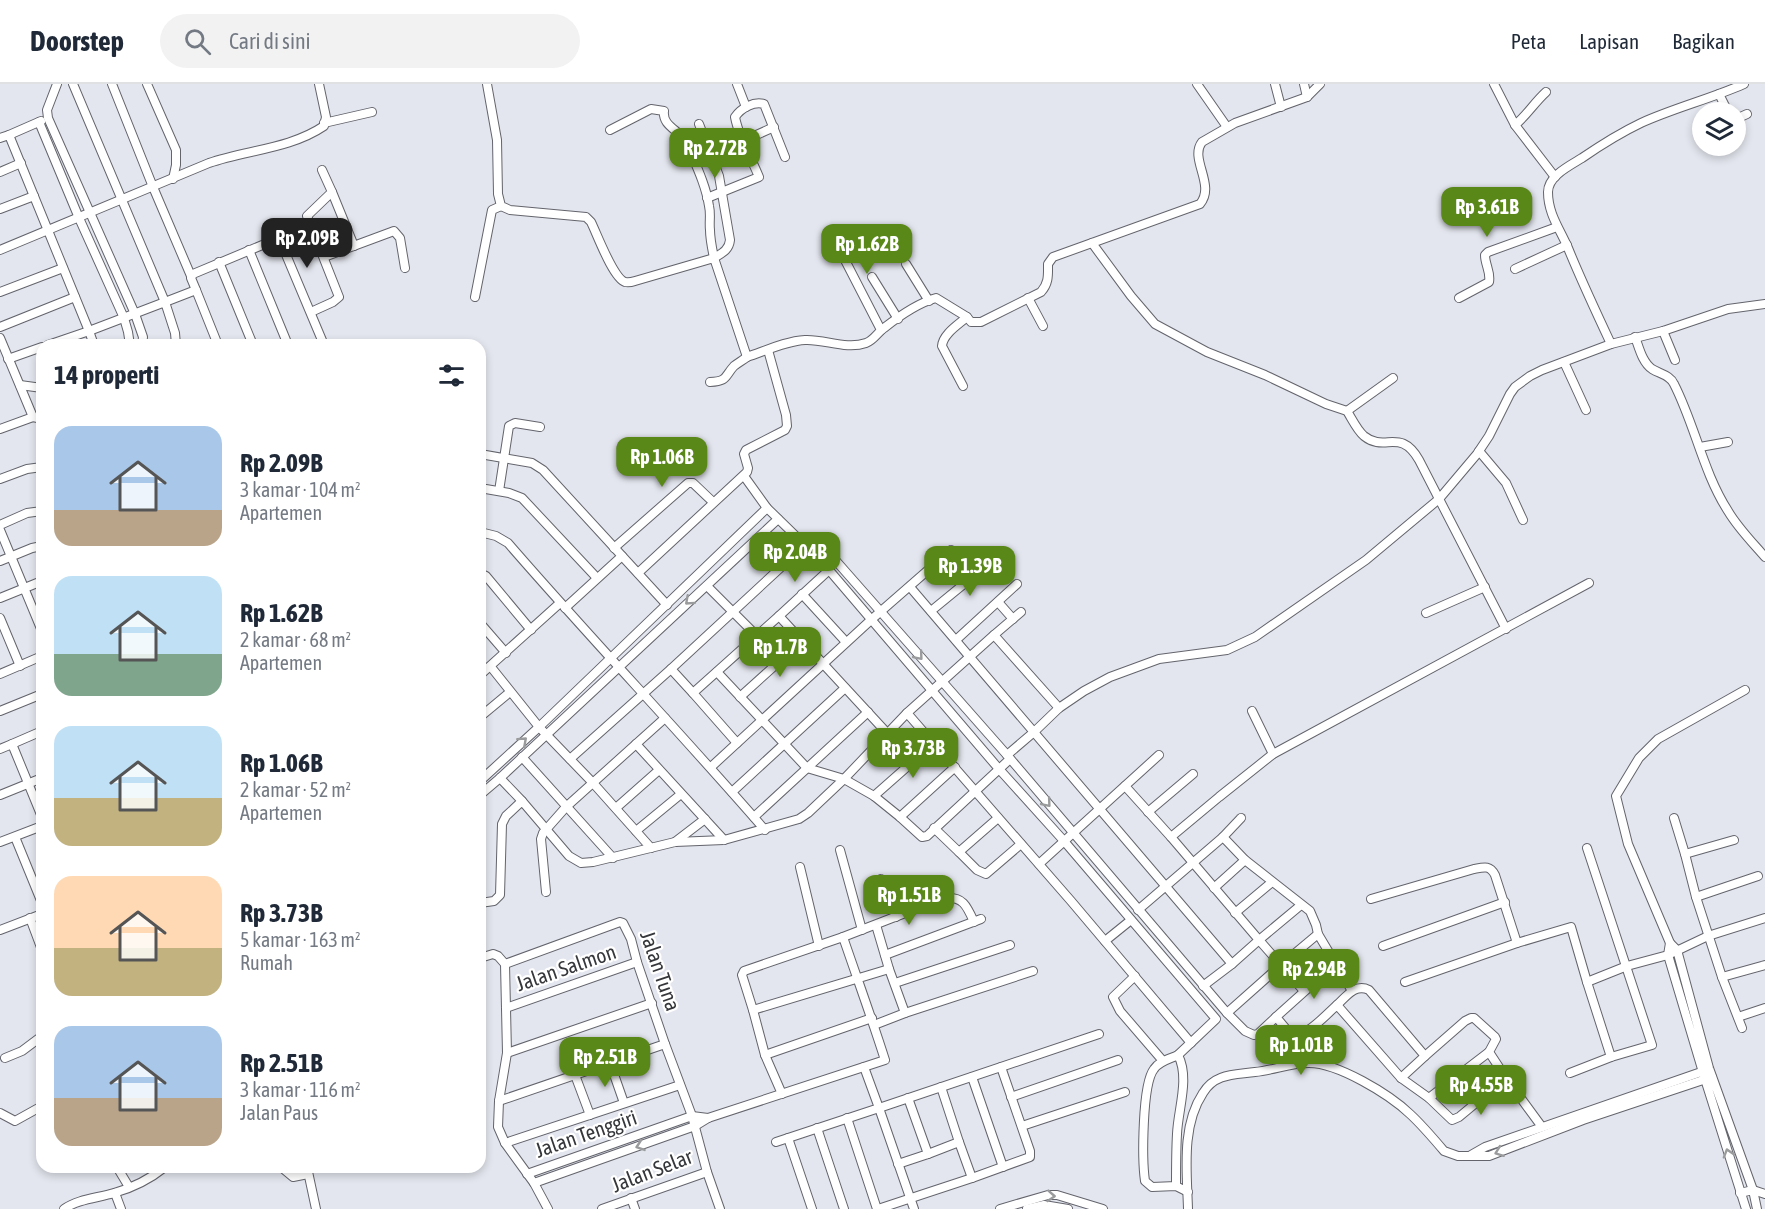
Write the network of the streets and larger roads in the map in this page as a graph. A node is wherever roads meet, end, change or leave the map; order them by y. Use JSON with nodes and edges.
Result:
{"nodes":[{"id":1,"x":57,"y":84,"type":"edge"},
{"id":2,"x":73,"y":84,"type":"edge"},
{"id":3,"x":112,"y":84,"type":"edge"},
{"id":4,"x":147,"y":84,"type":"edge"},
{"id":5,"x":319,"y":84,"type":"edge"},
{"id":6,"x":487,"y":84,"type":"edge"},
{"id":7,"x":736,"y":84,"type":"edge"},
{"id":8,"x":1197,"y":84,"type":"edge"},
{"id":9,"x":1275,"y":84,"type":"edge"},
{"id":10,"x":1304,"y":84,"type":"edge"},
{"id":11,"x":1320,"y":84,"type":"edge"},
{"id":12,"x":1494,"y":84,"type":"edge"},
{"id":13,"x":1744,"y":84,"type":"edge"},
{"id":14,"x":1546,"y":92,"type":"dead end"},
{"id":15,"x":1719,"y":94,"type":"junction"},
{"id":16,"x":1307,"y":97,"type":"junction"},
{"id":17,"x":1723,"y":102,"type":"edge"},
{"id":18,"x":746,"y":107,"type":"junction"},
{"id":19,"x":1281,"y":107,"type":"junction"},
{"id":20,"x":372,"y":112,"type":"dead end"},
{"id":21,"x":48,"y":118,"type":"junction"},
{"id":22,"x":39,"y":122,"type":"junction"},
{"id":23,"x":324,"y":123,"type":"junction"},
{"id":24,"x":699,"y":124,"type":"dead end"},
{"id":25,"x":1515,"y":125,"type":"junction"},
{"id":26,"x":1227,"y":127,"type":"junction"},
{"id":27,"x":774,"y":128,"type":"junction"},
{"id":28,"x":610,"y":130,"type":"dead end"},
{"id":29,"x":4,"y":136,"type":"edge"},
{"id":30,"x":743,"y":142,"type":"junction"},
{"id":31,"x":712,"y":155,"type":"junction"},
{"id":32,"x":785,"y":157,"type":"dead end"},
{"id":33,"x":21,"y":163,"type":"junction"},
{"id":34,"x":322,"y":170,"type":"dead end"},
{"id":35,"x":0,"y":172,"type":"edge"},
{"id":36,"x":1555,"y":177,"type":"junction"},
{"id":37,"x":173,"y":179,"type":"junction"},
{"id":38,"x":153,"y":187,"type":"junction"},
{"id":39,"x":332,"y":192,"type":"junction"},
{"id":40,"x":723,"y":193,"type":"junction"},
{"id":41,"x":34,"y":196,"type":"junction"},
{"id":42,"x":707,"y":198,"type":"junction"},
{"id":43,"x":121,"y":200,"type":"junction"},
{"id":44,"x":501,"y":206,"type":"junction"},
{"id":45,"x":0,"y":209,"type":"edge"},
{"id":46,"x":91,"y":214,"type":"junction"},
{"id":47,"x":79,"y":218,"type":"junction"},
{"id":48,"x":1557,"y":227,"type":"junction"},
{"id":49,"x":49,"y":231,"type":"junction"},
{"id":50,"x":830,"y":231,"type":"dead end"},
{"id":51,"x":1092,"y":243,"type":"junction"},
{"id":52,"x":1567,"y":244,"type":"junction"},
{"id":53,"x":354,"y":246,"type":"junction"},
{"id":54,"x":0,"y":250,"type":"edge"},
{"id":55,"x":249,"y":250,"type":"junction"},
{"id":56,"x":324,"y":257,"type":"junction"},
{"id":57,"x":714,"y":258,"type":"junction"},
{"id":58,"x":219,"y":262,"type":"junction"},
{"id":59,"x":906,"y":264,"type":"dead end"},
{"id":60,"x":63,"y":268,"type":"junction"},
{"id":61,"x":405,"y":268,"type":"dead end"},
{"id":62,"x":1515,"y":269,"type":"dead end"},
{"id":63,"x":191,"y":276,"type":"junction"},
{"id":64,"x":872,"y":277,"type":"dead end"},
{"id":65,"x":196,"y":290,"type":"junction"},
{"id":66,"x":0,"y":292,"type":"edge"},
{"id":67,"x":75,"y":297,"type":"junction"},
{"id":68,"x":475,"y":297,"type":"dead end"},
{"id":69,"x":1459,"y":297,"type":"dead end"},
{"id":70,"x":1028,"y":298,"type":"junction"},
{"id":71,"x":929,"y":301,"type":"junction"},
{"id":72,"x":165,"y":302,"type":"junction"},
{"id":73,"x":1765,"y":304,"type":"edge"},
{"id":74,"x":311,"y":312,"type":"junction"},
{"id":75,"x":135,"y":314,"type":"junction"},
{"id":76,"x":967,"y":317,"type":"junction"},
{"id":77,"x":124,"y":318,"type":"junction"},
{"id":78,"x":898,"y":319,"type":"junction"},
{"id":79,"x":1042,"y":326,"type":"dead end"},
{"id":80,"x":0,"y":327,"type":"edge"},
{"id":81,"x":881,"y":330,"type":"junction"},
{"id":82,"x":89,"y":331,"type":"junction"},
{"id":83,"x":1663,"y":331,"type":"junction"},
{"id":84,"x":1635,"y":337,"type":"junction"},
{"id":85,"x":0,"y":338,"type":"edge"},
{"id":86,"x":66,"y":339,"type":"edge"},
{"id":87,"x":92,"y":339,"type":"edge"},
{"id":88,"x":129,"y":339,"type":"edge"},
{"id":89,"x":143,"y":339,"type":"edge"},
{"id":90,"x":176,"y":339,"type":"edge"},
{"id":91,"x":216,"y":339,"type":"edge"},
{"id":92,"x":251,"y":339,"type":"edge"},
{"id":93,"x":286,"y":339,"type":"edge"},
{"id":94,"x":322,"y":339,"type":"edge"},
{"id":95,"x":1611,"y":344,"type":"junction"},
{"id":96,"x":36,"y":349,"type":"edge"},
{"id":97,"x":768,"y":350,"type":"junction"},
{"id":98,"x":747,"y":357,"type":"junction"},
{"id":99,"x":8,"y":358,"type":"junction"},
{"id":100,"x":1675,"y":360,"type":"dead end"},
{"id":101,"x":1564,"y":362,"type":"junction"},
{"id":102,"x":1393,"y":378,"type":"dead end"},
{"id":103,"x":710,"y":382,"type":"dead end"},
{"id":104,"x":20,"y":385,"type":"junction"},
{"id":105,"x":963,"y":386,"type":"dead end"},
{"id":106,"x":36,"y":387,"type":"edge"},
{"id":107,"x":1586,"y":410,"type":"dead end"},
{"id":108,"x":1347,"y":411,"type":"junction"},
{"id":109,"x":33,"y":417,"type":"junction"},
{"id":110,"x":36,"y":418,"type":"edge"},
{"id":111,"x":540,"y":427,"type":"dead end"},
{"id":112,"x":0,"y":428,"type":"edge"},
{"id":113,"x":1728,"y":442,"type":"dead end"},
{"id":114,"x":1700,"y":447,"type":"junction"},
{"id":115,"x":1479,"y":451,"type":"junction"},
{"id":116,"x":486,"y":455,"type":"edge"},
{"id":117,"x":504,"y":458,"type":"junction"},
{"id":118,"x":36,"y":468,"type":"edge"},
{"id":119,"x":744,"y":476,"type":"junction"},
{"id":120,"x":0,"y":479,"type":"edge"},
{"id":121,"x":486,"y":489,"type":"edge"},
{"id":122,"x":499,"y":491,"type":"junction"},
{"id":123,"x":1439,"y":499,"type":"junction"},
{"id":124,"x":712,"y":502,"type":"junction"},
{"id":125,"x":767,"y":508,"type":"junction"},
{"id":126,"x":36,"y":512,"type":"edge"},
{"id":127,"x":778,"y":519,"type":"junction"},
{"id":128,"x":1523,"y":520,"type":"dead end"},
{"id":129,"x":0,"y":525,"type":"edge"},
{"id":130,"x":0,"y":530,"type":"edge"},
{"id":131,"x":486,"y":534,"type":"edge"},
{"id":132,"x":805,"y":545,"type":"junction"},
{"id":133,"x":822,"y":545,"type":"dead end"},
{"id":134,"x":36,"y":548,"type":"edge"},
{"id":135,"x":614,"y":548,"type":"junction"},
{"id":136,"x":951,"y":550,"type":"dead end"},
{"id":137,"x":622,"y":556,"type":"junction"},
{"id":138,"x":11,"y":557,"type":"junction"},
{"id":139,"x":1765,"y":557,"type":"edge"},
{"id":140,"x":0,"y":561,"type":"edge"},
{"id":141,"x":992,"y":561,"type":"dead end"},
{"id":142,"x":829,"y":570,"type":"junction"},
{"id":143,"x":638,"y":573,"type":"junction"},
{"id":144,"x":486,"y":576,"type":"edge"},
{"id":145,"x":597,"y":578,"type":"junction"},
{"id":146,"x":36,"y":583,"type":"edge"},
{"id":147,"x":1589,"y":583,"type":"dead end"},
{"id":148,"x":1017,"y":584,"type":"dead end"},
{"id":149,"x":707,"y":586,"type":"junction"},
{"id":150,"x":910,"y":587,"type":"junction"},
{"id":151,"x":1485,"y":587,"type":"junction"},
{"id":152,"x":24,"y":588,"type":"junction"},
{"id":153,"x":802,"y":594,"type":"junction"},
{"id":154,"x":0,"y":598,"type":"edge"},
{"id":155,"x":998,"y":602,"type":"junction"},
{"id":156,"x":563,"y":605,"type":"junction"},
{"id":157,"x":667,"y":605,"type":"junction"},
{"id":158,"x":881,"y":611,"type":"junction"},
{"id":159,"x":931,"y":611,"type":"junction"},
{"id":160,"x":1021,"y":612,"type":"dead end"},
{"id":161,"x":732,"y":613,"type":"junction"},
{"id":162,"x":1426,"y":613,"type":"dead end"},
{"id":163,"x":779,"y":616,"type":"junction"},
{"id":164,"x":36,"y":617,"type":"edge"},
{"id":165,"x":0,"y":618,"type":"edge"},
{"id":166,"x":872,"y":619,"type":"junction"},
{"id":167,"x":1013,"y":619,"type":"junction"},
{"id":168,"x":1506,"y":629,"type":"junction"},
{"id":169,"x":486,"y":630,"type":"edge"},
{"id":170,"x":531,"y":630,"type":"junction"},
{"id":171,"x":756,"y":635,"type":"junction"},
{"id":172,"x":994,"y":635,"type":"junction"},
{"id":173,"x":956,"y":640,"type":"junction"},
{"id":174,"x":802,"y":641,"type":"junction"},
{"id":175,"x":846,"y":642,"type":"junction"},
{"id":176,"x":506,"y":653,"type":"junction"},
{"id":177,"x":969,"y":656,"type":"junction"},
{"id":178,"x":610,"y":658,"type":"junction"},
{"id":179,"x":36,"y":659,"type":"edge"},
{"id":180,"x":822,"y":664,"type":"junction"},
{"id":181,"x":20,"y":666,"type":"junction"},
{"id":182,"x":491,"y":667,"type":"junction"},
{"id":183,"x":618,"y":667,"type":"junction"},
{"id":184,"x":671,"y":669,"type":"junction"},
{"id":185,"x":486,"y":670,"type":"edge"},
{"id":186,"x":717,"y":672,"type":"junction"},
{"id":187,"x":0,"y":674,"type":"edge"},
{"id":188,"x":936,"y":686,"type":"junction"},
{"id":189,"x":845,"y":688,"type":"junction"},
{"id":190,"x":1745,"y":690,"type":"dead end"},
{"id":191,"x":510,"y":692,"type":"junction"},
{"id":192,"x":693,"y":693,"type":"junction"},
{"id":193,"x":643,"y":694,"type":"junction"},
{"id":194,"x":36,"y":696,"type":"edge"},
{"id":195,"x":740,"y":697,"type":"junction"},
{"id":196,"x":1059,"y":708,"type":"junction"},
{"id":197,"x":0,"y":711,"type":"edge"},
{"id":198,"x":1252,"y":711,"type":"dead end"},
{"id":199,"x":486,"y":712,"type":"edge"},
{"id":200,"x":868,"y":712,"type":"junction"},
{"id":201,"x":908,"y":713,"type":"junction"},
{"id":202,"x":665,"y":718,"type":"junction"},
{"id":203,"x":762,"y":720,"type":"junction"},
{"id":204,"x":539,"y":727,"type":"junction"},
{"id":205,"x":1034,"y":732,"type":"junction"},
{"id":206,"x":887,"y":733,"type":"junction"},
{"id":207,"x":36,"y":734,"type":"edge"},
{"id":208,"x":547,"y":734,"type":"junction"},
{"id":209,"x":737,"y":743,"type":"junction"},
{"id":210,"x":934,"y":743,"type":"junction"},
{"id":211,"x":12,"y":744,"type":"junction"},
{"id":212,"x":636,"y":744,"type":"junction"},
{"id":213,"x":784,"y":745,"type":"junction"},
{"id":214,"x":0,"y":749,"type":"edge"},
{"id":215,"x":1274,"y":754,"type":"junction"},
{"id":216,"x":1159,"y":755,"type":"dead end"},
{"id":217,"x":522,"y":757,"type":"junction"},
{"id":218,"x":570,"y":759,"type":"junction"},
{"id":219,"x":1005,"y":763,"type":"junction"},
{"id":220,"x":711,"y":766,"type":"junction"},
{"id":221,"x":955,"y":767,"type":"junction"},
{"id":222,"x":807,"y":768,"type":"junction"},
{"id":223,"x":659,"y":770,"type":"junction"},
{"id":224,"x":1192,"y":774,"type":"dead end"},
{"id":225,"x":486,"y":776,"type":"edge"},
{"id":226,"x":500,"y":778,"type":"junction"},
{"id":227,"x":844,"y":779,"type":"junction"},
{"id":228,"x":36,"y":780,"type":"edge"},
{"id":229,"x":28,"y":783,"type":"junction"},
{"id":230,"x":593,"y":783,"type":"junction"},
{"id":231,"x":1125,"y":786,"type":"junction"},
{"id":232,"x":486,"y":790,"type":"edge"},
{"id":233,"x":975,"y":791,"type":"junction"},
{"id":234,"x":732,"y":792,"type":"junction"},
{"id":235,"x":681,"y":794,"type":"junction"},
{"id":236,"x":0,"y":795,"type":"edge"},
{"id":237,"x":874,"y":796,"type":"junction"},
{"id":238,"x":522,"y":801,"type":"junction"},
{"id":239,"x":36,"y":802,"type":"edge"},
{"id":240,"x":566,"y":807,"type":"junction"},
{"id":241,"x":616,"y":808,"type":"junction"},
{"id":242,"x":1100,"y":809,"type":"junction"},
{"id":243,"x":1148,"y":812,"type":"junction"},
{"id":244,"x":754,"y":817,"type":"junction"},
{"id":245,"x":900,"y":817,"type":"junction"},
{"id":246,"x":998,"y":818,"type":"junction"},
{"id":247,"x":1241,"y":818,"type":"dead end"},
{"id":248,"x":1674,"y":818,"type":"dead end"},
{"id":249,"x":705,"y":819,"type":"junction"},
{"id":250,"x":36,"y":828,"type":"edge"},
{"id":251,"x":934,"y":828,"type":"junction"},
{"id":252,"x":545,"y":829,"type":"junction"},
{"id":253,"x":765,"y":830,"type":"junction"},
{"id":254,"x":636,"y":831,"type":"junction"},
{"id":255,"x":1072,"y":833,"type":"junction"},
{"id":256,"x":15,"y":837,"type":"junction"},
{"id":257,"x":1171,"y":837,"type":"junction"},
{"id":258,"x":1223,"y":837,"type":"junction"},
{"id":259,"x":724,"y":840,"type":"junction"},
{"id":260,"x":1734,"y":840,"type":"dead end"},
{"id":261,"x":1064,"y":841,"type":"junction"},
{"id":262,"x":0,"y":842,"type":"edge"},
{"id":263,"x":675,"y":842,"type":"junction"},
{"id":264,"x":1021,"y":844,"type":"junction"},
{"id":265,"x":651,"y":848,"type":"junction"},
{"id":266,"x":1587,"y":848,"type":"dead end"},
{"id":267,"x":840,"y":850,"type":"dead end"},
{"id":268,"x":959,"y":852,"type":"junction"},
{"id":269,"x":1685,"y":854,"type":"junction"},
{"id":270,"x":613,"y":858,"type":"junction"},
{"id":271,"x":1245,"y":860,"type":"junction"},
{"id":272,"x":1193,"y":862,"type":"junction"},
{"id":273,"x":1039,"y":864,"type":"junction"},
{"id":274,"x":800,"y":867,"type":"dead end"},
{"id":275,"x":1758,"y":876,"type":"dead end"},
{"id":276,"x":881,"y":879,"type":"dead end"},
{"id":277,"x":1272,"y":882,"type":"junction"},
{"id":278,"x":1165,"y":886,"type":"junction"},
{"id":279,"x":36,"y":888,"type":"edge"},
{"id":280,"x":1214,"y":888,"type":"junction"},
{"id":281,"x":546,"y":892,"type":"dead end"},
{"id":282,"x":1696,"y":897,"type":"junction"},
{"id":283,"x":1371,"y":899,"type":"dead end"},
{"id":284,"x":486,"y":902,"type":"edge"},
{"id":285,"x":1505,"y":902,"type":"junction"},
{"id":286,"x":1301,"y":904,"type":"junction"},
{"id":287,"x":1137,"y":910,"type":"junction"},
{"id":288,"x":1235,"y":913,"type":"junction"},
{"id":289,"x":36,"y":916,"type":"edge"},
{"id":290,"x":896,"y":917,"type":"junction"},
{"id":291,"x":30,"y":918,"type":"junction"},
{"id":292,"x":1765,"y":918,"type":"edge"},
{"id":293,"x":1131,"y":920,"type":"junction"},
{"id":294,"x":876,"y":925,"type":"junction"},
{"id":295,"x":0,"y":930,"type":"edge"},
{"id":296,"x":862,"y":930,"type":"junction"},
{"id":297,"x":36,"y":934,"type":"edge"},
{"id":298,"x":1318,"y":934,"type":"junction"},
{"id":299,"x":1708,"y":936,"type":"junction"},
{"id":300,"x":843,"y":938,"type":"junction"},
{"id":301,"x":1259,"y":940,"type":"junction"},
{"id":302,"x":1105,"y":941,"type":"junction"},
{"id":303,"x":1517,"y":943,"type":"junction"},
{"id":304,"x":1010,"y":945,"type":"dead end"},
{"id":305,"x":819,"y":946,"type":"junction"},
{"id":306,"x":1383,"y":946,"type":"dead end"},
{"id":307,"x":1673,"y":952,"type":"junction"},
{"id":308,"x":885,"y":955,"type":"junction"},
{"id":309,"x":486,"y":956,"type":"edge"},
{"id":310,"x":637,"y":962,"type":"junction"},
{"id":311,"x":505,"y":964,"type":"junction"},
{"id":312,"x":1232,"y":964,"type":"junction"},
{"id":313,"x":1335,"y":964,"type":"junction"},
{"id":314,"x":1765,"y":964,"type":"edge"},
{"id":315,"x":1281,"y":965,"type":"junction"},
{"id":316,"x":1626,"y":966,"type":"junction"},
{"id":317,"x":889,"y":969,"type":"junction"},
{"id":318,"x":1033,"y":970,"type":"dead end"},
{"id":319,"x":1135,"y":976,"type":"junction"},
{"id":320,"x":1722,"y":977,"type":"junction"},
{"id":321,"x":858,"y":978,"type":"junction"},
{"id":322,"x":1405,"y":982,"type":"dead end"},
{"id":323,"x":1587,"y":982,"type":"junction"},
{"id":324,"x":895,"y":983,"type":"junction"},
{"id":325,"x":1203,"y":986,"type":"junction"},
{"id":326,"x":1304,"y":991,"type":"junction"},
{"id":327,"x":1352,"y":991,"type":"junction"},
{"id":328,"x":652,"y":1003,"type":"junction"},
{"id":329,"x":1337,"y":1005,"type":"junction"},
{"id":330,"x":506,"y":1008,"type":"junction"},
{"id":331,"x":1765,"y":1008,"type":"edge"},
{"id":332,"x":753,"y":1010,"type":"junction"},
{"id":333,"x":905,"y":1013,"type":"junction"},
{"id":334,"x":1227,"y":1013,"type":"junction"},
{"id":335,"x":1276,"y":1017,"type":"junction"},
{"id":336,"x":1738,"y":1017,"type":"junction"},
{"id":337,"x":873,"y":1022,"type":"junction"},
{"id":338,"x":1742,"y":1028,"type":"dead end"},
{"id":339,"x":1099,"y":1034,"type":"dead end"},
{"id":340,"x":36,"y":1040,"type":"edge"},
{"id":341,"x":1191,"y":1043,"type":"junction"},
{"id":342,"x":665,"y":1044,"type":"junction"},
{"id":343,"x":1488,"y":1052,"type":"junction"},
{"id":344,"x":507,"y":1053,"type":"junction"},
{"id":345,"x":765,"y":1054,"type":"junction"},
{"id":346,"x":1178,"y":1055,"type":"junction"},
{"id":347,"x":1425,"y":1056,"type":"junction"},
{"id":348,"x":1611,"y":1057,"type":"junction"},
{"id":349,"x":5,"y":1058,"type":"dead end"},
{"id":350,"x":1118,"y":1060,"type":"dead end"},
{"id":351,"x":1163,"y":1061,"type":"junction"},
{"id":352,"x":610,"y":1063,"type":"junction"},
{"id":353,"x":864,"y":1067,"type":"junction"},
{"id":354,"x":1001,"y":1067,"type":"junction"},
{"id":355,"x":1570,"y":1073,"type":"dead end"},
{"id":356,"x":1707,"y":1074,"type":"junction"},
{"id":357,"x":576,"y":1075,"type":"junction"},
{"id":358,"x":972,"y":1077,"type":"junction"},
{"id":359,"x":1401,"y":1078,"type":"junction"},
{"id":360,"x":1506,"y":1078,"type":"junction"},
{"id":361,"x":680,"y":1085,"type":"junction"},
{"id":362,"x":941,"y":1087,"type":"junction"},
{"id":363,"x":1125,"y":1092,"type":"dead end"},
{"id":364,"x":782,"y":1094,"type":"junction"},
{"id":365,"x":1011,"y":1096,"type":"junction"},
{"id":366,"x":908,"y":1098,"type":"junction"},
{"id":367,"x":1429,"y":1098,"type":"junction"},
{"id":368,"x":499,"y":1101,"type":"junction"},
{"id":369,"x":624,"y":1103,"type":"junction"},
{"id":370,"x":879,"y":1108,"type":"junction"},
{"id":371,"x":36,"y":1109,"type":"edge"},
{"id":372,"x":0,"y":1113,"type":"edge"},
{"id":373,"x":590,"y":1115,"type":"junction"},
{"id":374,"x":692,"y":1116,"type":"junction"},
{"id":375,"x":708,"y":1118,"type":"junction"},
{"id":376,"x":847,"y":1118,"type":"junction"},
{"id":377,"x":695,"y":1126,"type":"junction"},
{"id":378,"x":1022,"y":1126,"type":"junction"},
{"id":379,"x":1542,"y":1127,"type":"junction"},
{"id":380,"x":817,"y":1128,"type":"junction"},
{"id":381,"x":788,"y":1138,"type":"junction"},
{"id":382,"x":776,"y":1142,"type":"dead end"},
{"id":383,"x":505,"y":1143,"type":"junction"},
{"id":384,"x":959,"y":1143,"type":"junction"},
{"id":385,"x":928,"y":1154,"type":"junction"},
{"id":386,"x":1471,"y":1155,"type":"junction"},
{"id":387,"x":898,"y":1164,"type":"junction"},
{"id":388,"x":1003,"y":1167,"type":"junction"},
{"id":389,"x":707,"y":1172,"type":"junction"},
{"id":390,"x":121,"y":1173,"type":"edge"},
{"id":391,"x":156,"y":1173,"type":"edge"},
{"id":392,"x":289,"y":1173,"type":"edge"},
{"id":393,"x":303,"y":1173,"type":"edge"},
{"id":394,"x":308,"y":1173,"type":"edge"},
{"id":395,"x":526,"y":1174,"type":"junction"},
{"id":396,"x":972,"y":1178,"type":"junction"},
{"id":397,"x":534,"y":1183,"type":"junction"},
{"id":398,"x":1176,"y":1186,"type":"junction"},
{"id":399,"x":129,"y":1187,"type":"junction"},
{"id":400,"x":1753,"y":1190,"type":"junction"},
{"id":401,"x":1188,"y":1192,"type":"junction"},
{"id":402,"x":115,"y":1193,"type":"junction"},
{"id":403,"x":1740,"y":1194,"type":"junction"},
{"id":404,"x":1765,"y":1194,"type":"edge"},
{"id":405,"x":631,"y":1198,"type":"junction"},
{"id":406,"x":910,"y":1198,"type":"junction"},
{"id":407,"x":64,"y":1209,"type":"edge"},
{"id":408,"x":121,"y":1209,"type":"edge"},
{"id":409,"x":316,"y":1209,"type":"edge"},
{"id":410,"x":548,"y":1209,"type":"edge"},
{"id":411,"x":602,"y":1209,"type":"edge"},
{"id":412,"x":635,"y":1209,"type":"edge"},
{"id":413,"x":720,"y":1209,"type":"edge"},
{"id":414,"x":812,"y":1209,"type":"edge"},
{"id":415,"x":844,"y":1209,"type":"edge"},
{"id":416,"x":878,"y":1209,"type":"edge"},
{"id":417,"x":914,"y":1209,"type":"edge"},
{"id":418,"x":1000,"y":1209,"type":"edge"},
{"id":419,"x":1027,"y":1209,"type":"edge"},
{"id":420,"x":1068,"y":1209,"type":"edge"},
{"id":421,"x":1103,"y":1209,"type":"edge"},
{"id":422,"x":1188,"y":1209,"type":"edge"},
{"id":423,"x":1746,"y":1209,"type":"edge"},
{"id":424,"x":1756,"y":1209,"type":"edge"}],
"edges":[{"from":1,"to":21,"type":"street"},
{"from":2,"to":43,"type":"street"},
{"from":3,"to":38,"type":"street"},
{"from":4,"to":37,"type":"street"},
{"from":5,"to":23,"type":"street"},
{"from":6,"to":44,"type":"street"},
{"from":7,"to":18,"type":"street"},
{"from":8,"to":26,"type":"street"},
{"from":9,"to":19,"type":"street"},
{"from":10,"to":16,"type":"street"},
{"from":11,"to":16,"type":"street"},
{"from":12,"to":25,"type":"street"},
{"from":13,"to":15,"type":"street"},
{"from":14,"to":25,"type":"street"},
{"from":15,"to":17,"type":"street"},
{"from":15,"to":36,"type":"street"},
{"from":16,"to":19,"type":"street"},
{"from":18,"to":27,"type":"street"},
{"from":18,"to":30,"type":"street"},
{"from":19,"to":26,"type":"street"},
{"from":20,"to":23,"type":"street"},
{"from":21,"to":22,"type":"street"},
{"from":21,"to":46,"type":"street"},
{"from":22,"to":29,"type":"street"},
{"from":22,"to":47,"type":"street"},
{"from":23,"to":37,"type":"street"},
{"from":24,"to":31,"type":"street"},
{"from":25,"to":36,"type":"street"},
{"from":26,"to":51,"type":"street"},
{"from":27,"to":30,"type":"street"},
{"from":27,"to":32,"type":"street"},
{"from":28,"to":42,"type":"street"},
{"from":29,"to":33,"type":"street"},
{"from":30,"to":31,"type":"street"},
{"from":30,"to":40,"type":"street"},
{"from":31,"to":40,"type":"street"},
{"from":33,"to":35,"type":"street"},
{"from":33,"to":41,"type":"street"},
{"from":34,"to":39,"type":"street"},
{"from":36,"to":48,"type":"street"},
{"from":37,"to":38,"type":"street"},
{"from":38,"to":43,"type":"street"},
{"from":38,"to":63,"type":"street"},
{"from":39,"to":53,"type":"street"},
{"from":39,"to":56,"type":"street"},
{"from":40,"to":42,"type":"street"},
{"from":40,"to":57,"type":"street"},
{"from":41,"to":45,"type":"street"},
{"from":41,"to":49,"type":"street"},
{"from":42,"to":57,"type":"street"},
{"from":43,"to":46,"type":"street"},
{"from":43,"to":72,"type":"street"},
{"from":44,"to":57,"type":"street"},
{"from":44,"to":68,"type":"street"},
{"from":46,"to":47,"type":"street"},
{"from":46,"to":75,"type":"street"},
{"from":47,"to":49,"type":"street"},
{"from":47,"to":77,"type":"street"},
{"from":48,"to":52,"type":"street"},
{"from":48,"to":69,"type":"street"},
{"from":49,"to":54,"type":"street"},
{"from":49,"to":60,"type":"street"},
{"from":50,"to":81,"type":"street"},
{"from":51,"to":70,"type":"street"},
{"from":51,"to":108,"type":"street"},
{"from":52,"to":62,"type":"street"},
{"from":52,"to":95,"type":"street"},
{"from":53,"to":56,"type":"street"},
{"from":53,"to":61,"type":"street"},
{"from":55,"to":58,"type":"street"},
{"from":55,"to":74,"type":"street"},
{"from":55,"to":93,"type":"street"},
{"from":56,"to":74,"type":"street"},
{"from":57,"to":98,"type":"street"},
{"from":58,"to":63,"type":"street"},
{"from":58,"to":92,"type":"street"},
{"from":59,"to":71,"type":"street"},
{"from":60,"to":66,"type":"street"},
{"from":60,"to":67,"type":"street"},
{"from":63,"to":65,"type":"street"},
{"from":64,"to":78,"type":"street"},
{"from":65,"to":72,"type":"street"},
{"from":65,"to":91,"type":"street"},
{"from":67,"to":80,"type":"street"},
{"from":67,"to":82,"type":"street"},
{"from":70,"to":76,"type":"street"},
{"from":70,"to":79,"type":"street"},
{"from":71,"to":76,"type":"street"},
{"from":71,"to":78,"type":"street"},
{"from":72,"to":75,"type":"street"},
{"from":72,"to":90,"type":"street"},
{"from":73,"to":83,"type":"street"},
{"from":74,"to":94,"type":"street"},
{"from":75,"to":77,"type":"street"},
{"from":75,"to":89,"type":"street"},
{"from":76,"to":105,"type":"street"},
{"from":77,"to":82,"type":"street"},
{"from":77,"to":88,"type":"street"},
{"from":78,"to":81,"type":"street"},
{"from":81,"to":97,"type":"street"},
{"from":82,"to":86,"type":"street"},
{"from":82,"to":87,"type":"street"},
{"from":83,"to":84,"type":"street"},
{"from":83,"to":100,"type":"street"},
{"from":84,"to":95,"type":"street"},
{"from":84,"to":114,"type":"street"},
{"from":85,"to":99,"type":"street"},
{"from":95,"to":101,"type":"street"},
{"from":96,"to":99,"type":"street"},
{"from":97,"to":98,"type":"street"},
{"from":97,"to":119,"type":"street"},
{"from":98,"to":103,"type":"street"},
{"from":99,"to":104,"type":"street"},
{"from":101,"to":107,"type":"street"},
{"from":101,"to":115,"type":"street"},
{"from":102,"to":108,"type":"street"},
{"from":104,"to":106,"type":"street"},
{"from":104,"to":109,"type":"street"},
{"from":108,"to":123,"type":"street"},
{"from":109,"to":110,"type":"street"},
{"from":109,"to":112,"type":"street"},
{"from":111,"to":117,"type":"street"},
{"from":113,"to":114,"type":"street"},
{"from":114,"to":139,"type":"street"},
{"from":115,"to":123,"type":"street"},
{"from":115,"to":128,"type":"street"},
{"from":116,"to":117,"type":"street"},
{"from":117,"to":122,"type":"street"},
{"from":117,"to":135,"type":"street"},
{"from":118,"to":120,"type":"street"},
{"from":119,"to":124,"type":"street"},
{"from":119,"to":125,"type":"street"},
{"from":121,"to":122,"type":"street"},
{"from":122,"to":145,"type":"street"},
{"from":123,"to":151,"type":"street"},
{"from":123,"to":196,"type":"street"},
{"from":124,"to":135,"type":"street"},
{"from":124,"to":143,"type":"street"},
{"from":125,"to":127,"type":"street"},
{"from":125,"to":157,"type":"street"},
{"from":126,"to":129,"type":"street"},
{"from":127,"to":132,"type":"street"},
{"from":127,"to":149,"type":"street"},
{"from":130,"to":138,"type":"street"},
{"from":131,"to":156,"type":"street"},
{"from":132,"to":142,"type":"street"},
{"from":132,"to":161,"type":"street"},
{"from":133,"to":158,"type":"street"},
{"from":134,"to":138,"type":"street"},
{"from":135,"to":137,"type":"street"},
{"from":136,"to":150,"type":"street"},
{"from":137,"to":143,"type":"street"},
{"from":137,"to":145,"type":"street"},
{"from":138,"to":140,"type":"street"},
{"from":138,"to":152,"type":"street"},
{"from":141,"to":159,"type":"street"},
{"from":142,"to":153,"type":"street"},
{"from":142,"to":166,"type":"street"},
{"from":143,"to":157,"type":"street"},
{"from":144,"to":170,"type":"street"},
{"from":145,"to":156,"type":"street"},
{"from":146,"to":152,"type":"street"},
{"from":147,"to":168,"type":"street"},
{"from":148,"to":155,"type":"street"},
{"from":149,"to":161,"type":"street"},
{"from":149,"to":183,"type":"street","one_way":true},
{"from":150,"to":158,"type":"street"},
{"from":150,"to":159,"type":"street"},
{"from":151,"to":162,"type":"street"},
{"from":151,"to":168,"type":"street"},
{"from":152,"to":154,"type":"street"},
{"from":152,"to":164,"type":"street"},
{"from":153,"to":163,"type":"street"},
{"from":153,"to":175,"type":"street"},
{"from":155,"to":167,"type":"street"},
{"from":155,"to":173,"type":"street"},
{"from":156,"to":170,"type":"street"},
{"from":156,"to":178,"type":"street"},
{"from":157,"to":178,"type":"street"},
{"from":158,"to":166,"type":"street"},
{"from":158,"to":188,"type":"street","one_way":true},
{"from":159,"to":173,"type":"street"},
{"from":160,"to":167,"type":"street"},
{"from":161,"to":171,"type":"street"},
{"from":161,"to":184,"type":"street"},
{"from":163,"to":171,"type":"street"},
{"from":163,"to":174,"type":"street"},
{"from":165,"to":181,"type":"street"},
{"from":166,"to":175,"type":"street"},
{"from":166,"to":188,"type":"street"},
{"from":167,"to":172,"type":"street"},
{"from":168,"to":215,"type":"street"},
{"from":169,"to":176,"type":"street"},
{"from":170,"to":176,"type":"street"},
{"from":171,"to":186,"type":"street"},
{"from":172,"to":177,"type":"street"},
{"from":172,"to":196,"type":"street"},
{"from":173,"to":177,"type":"street"},
{"from":174,"to":180,"type":"street"},
{"from":174,"to":195,"type":"street"},
{"from":175,"to":180,"type":"street"},
{"from":176,"to":182,"type":"street"},
{"from":177,"to":188,"type":"street"},
{"from":177,"to":205,"type":"street"},
{"from":178,"to":183,"type":"street"},
{"from":178,"to":204,"type":"street"},
{"from":179,"to":181,"type":"street"},
{"from":180,"to":189,"type":"street"},
{"from":180,"to":203,"type":"street"},
{"from":181,"to":187,"type":"street"},
{"from":182,"to":185,"type":"street"},
{"from":182,"to":191,"type":"street"},
{"from":183,"to":193,"type":"street"},
{"from":183,"to":208,"type":"street"},
{"from":184,"to":192,"type":"street"},
{"from":184,"to":193,"type":"street"},
{"from":186,"to":192,"type":"street"},
{"from":186,"to":195,"type":"street"},
{"from":188,"to":201,"type":"street"},
{"from":188,"to":219,"type":"street"},
{"from":188,"to":219,"type":"street"},
{"from":189,"to":200,"type":"street"},
{"from":189,"to":213,"type":"street"},
{"from":190,"to":307,"type":"street"},
{"from":191,"to":199,"type":"street"},
{"from":191,"to":204,"type":"street"},
{"from":192,"to":209,"type":"street"},
{"from":193,"to":202,"type":"street"},
{"from":193,"to":218,"type":"street"},
{"from":194,"to":197,"type":"street"},
{"from":195,"to":203,"type":"street"},
{"from":196,"to":205,"type":"street"},
{"from":198,"to":215,"type":"street"},
{"from":200,"to":206,"type":"street"},
{"from":200,"to":222,"type":"street"},
{"from":201,"to":206,"type":"street"},
{"from":201,"to":210,"type":"street"},
{"from":202,"to":212,"type":"street"},
{"from":202,"to":220,"type":"street"},
{"from":203,"to":209,"type":"street"},
{"from":203,"to":213,"type":"street"},
{"from":204,"to":208,"type":"street"},
{"from":225,"to":204,"type":"street","one_way":true},
{"from":205,"to":219,"type":"street"},
{"from":205,"to":242,"type":"street"},
{"from":206,"to":227,"type":"street"},
{"from":207,"to":211,"type":"street"},
{"from":208,"to":217,"type":"street"},
{"from":208,"to":218,"type":"street"},
{"from":209,"to":220,"type":"street"},
{"from":210,"to":221,"type":"street"},
{"from":210,"to":237,"type":"street"},
{"from":211,"to":214,"type":"street"},
{"from":211,"to":229,"type":"street"},
{"from":212,"to":223,"type":"street"},
{"from":212,"to":230,"type":"street"},
{"from":213,"to":222,"type":"street"},
{"from":213,"to":234,"type":"street"},
{"from":215,"to":257,"type":"street"},
{"from":216,"to":231,"type":"street"},
{"from":217,"to":226,"type":"street"},
{"from":217,"to":240,"type":"street"},
{"from":218,"to":230,"type":"street"},
{"from":219,"to":233,"type":"street"},
{"from":219,"to":255,"type":"street","one_way":true},
{"from":219,"to":261,"type":"street"},
{"from":220,"to":234,"type":"street"},
{"from":221,"to":233,"type":"street"},
{"from":221,"to":245,"type":"street"},
{"from":222,"to":227,"type":"street"},
{"from":222,"to":244,"type":"street"},
{"from":223,"to":235,"type":"street"},
{"from":223,"to":241,"type":"street"},
{"from":224,"to":243,"type":"street"},
{"from":226,"to":232,"type":"street"},
{"from":226,"to":238,"type":"street"},
{"from":227,"to":237,"type":"street"},
{"from":227,"to":253,"type":"street"},
{"from":228,"to":229,"type":"street"},
{"from":229,"to":236,"type":"street"},
{"from":229,"to":239,"type":"street"},
{"from":230,"to":240,"type":"street"},
{"from":230,"to":241,"type":"street"},
{"from":231,"to":242,"type":"street"},
{"from":231,"to":243,"type":"street"},
{"from":233,"to":246,"type":"street"},
{"from":233,"to":251,"type":"street"},
{"from":234,"to":244,"type":"street"},
{"from":235,"to":249,"type":"street"},
{"from":235,"to":254,"type":"street"},
{"from":237,"to":245,"type":"street"},
{"from":238,"to":252,"type":"street"},
{"from":238,"to":284,"type":"street"},
{"from":240,"to":252,"type":"street"},
{"from":240,"to":270,"type":"street"},
{"from":241,"to":254,"type":"street"},
{"from":242,"to":255,"type":"street"},
{"from":242,"to":278,"type":"street"},
{"from":243,"to":257,"type":"street"},
{"from":244,"to":253,"type":"street"},
{"from":245,"to":251,"type":"street"},
{"from":246,"to":264,"type":"street"},
{"from":246,"to":268,"type":"street"},
{"from":247,"to":258,"type":"street"},
{"from":248,"to":269,"type":"street"},
{"from":249,"to":259,"type":"street"},
{"from":249,"to":263,"type":"street"},
{"from":250,"to":256,"type":"street"},
{"from":251,"to":268,"type":"street"},
{"from":252,"to":270,"type":"street"},
{"from":252,"to":281,"type":"street"},
{"from":253,"to":259,"type":"street"},
{"from":254,"to":265,"type":"street"},
{"from":255,"to":261,"type":"street"},
{"from":255,"to":287,"type":"street"},
{"from":256,"to":262,"type":"street"},
{"from":256,"to":279,"type":"street"},
{"from":257,"to":272,"type":"street"},
{"from":258,"to":271,"type":"street"},
{"from":258,"to":272,"type":"street"},
{"from":259,"to":263,"type":"street"},
{"from":260,"to":269,"type":"street"},
{"from":261,"to":273,"type":"street"},
{"from":261,"to":293,"type":"street"},
{"from":263,"to":265,"type":"street"},
{"from":264,"to":268,"type":"street"},
{"from":264,"to":273,"type":"street"},
{"from":265,"to":270,"type":"street"},
{"from":266,"to":316,"type":"street"},
{"from":267,"to":296,"type":"street"},
{"from":269,"to":282,"type":"street"},
{"from":271,"to":277,"type":"street"},
{"from":271,"to":280,"type":"street"},
{"from":272,"to":278,"type":"street"},
{"from":272,"to":280,"type":"street"},
{"from":273,"to":302,"type":"street"},
{"from":274,"to":305,"type":"street"},
{"from":275,"to":282,"type":"street"},
{"from":276,"to":290,"type":"street"},
{"from":277,"to":286,"type":"street"},
{"from":277,"to":288,"type":"street"},
{"from":278,"to":287,"type":"street"},
{"from":278,"to":312,"type":"street"},
{"from":280,"to":288,"type":"street"},
{"from":282,"to":299,"type":"street"},
{"from":283,"to":285,"type":"street"},
{"from":285,"to":303,"type":"street"},
{"from":285,"to":306,"type":"street"},
{"from":286,"to":298,"type":"street"},
{"from":286,"to":301,"type":"street"},
{"from":287,"to":325,"type":"street"},
{"from":288,"to":301,"type":"street"},
{"from":289,"to":291,"type":"street"},
{"from":290,"to":294,"type":"street"},
{"from":290,"to":308,"type":"street"},
{"from":291,"to":295,"type":"street"},
{"from":291,"to":297,"type":"street"},
{"from":292,"to":299,"type":"street"},
{"from":293,"to":302,"type":"street"},
{"from":293,"to":341,"type":"street"},
{"from":294,"to":296,"type":"street"},
{"from":294,"to":308,"type":"street"},
{"from":296,"to":300,"type":"street"},
{"from":298,"to":313,"type":"street"},
{"from":298,"to":315,"type":"street"},
{"from":299,"to":307,"type":"street"},
{"from":299,"to":320,"type":"street"},
{"from":300,"to":305,"type":"street"},
{"from":300,"to":321,"type":"street"},
{"from":301,"to":312,"type":"street"},
{"from":301,"to":315,"type":"street"},
{"from":302,"to":319,"type":"street"},
{"from":303,"to":322,"type":"street"},
{"from":303,"to":323,"type":"street"},
{"from":304,"to":324,"type":"street"},
{"from":305,"to":332,"type":"street"},
{"from":307,"to":316,"type":"street"},
{"from":307,"to":356,"type":"street"},
{"from":308,"to":317,"type":"street"},
{"from":309,"to":311,"type":"street"},
{"from":310,"to":311,"type":"street","name":"Jalan Tuna"},
{"from":310,"to":328,"type":"street","name":"Jalan Tuna"},
{"from":310,"to":330,"type":"street","name":"Jalan Salmon"},
{"from":311,"to":330,"type":"street"},
{"from":312,"to":325,"type":"street"},
{"from":313,"to":326,"type":"street"},
{"from":313,"to":327,"type":"street"},
{"from":314,"to":320,"type":"street"},
{"from":315,"to":326,"type":"street"},
{"from":315,"to":334,"type":"street"},
{"from":316,"to":323,"type":"street"},
{"from":316,"to":348,"type":"street"},
{"from":317,"to":321,"type":"street"},
{"from":317,"to":324,"type":"street"},
{"from":318,"to":333,"type":"street"},
{"from":319,"to":341,"type":"street"},
{"from":319,"to":351,"type":"street"},
{"from":320,"to":336,"type":"street"},
{"from":321,"to":332,"type":"street"},
{"from":321,"to":337,"type":"street"},
{"from":323,"to":348,"type":"street"},
{"from":324,"to":333,"type":"street"},
{"from":325,"to":334,"type":"street"},
{"from":326,"to":335,"type":"street"},
{"from":327,"to":329,"type":"street"},
{"from":327,"to":347,"type":"street"},
{"from":328,"to":342,"type":"street","name":"Jalan Tuna"},
{"from":328,"to":344,"type":"street"},
{"from":329,"to":335,"type":"street"},
{"from":329,"to":359,"type":"street"},
{"from":330,"to":344,"type":"street"},
{"from":331,"to":336,"type":"street"},
{"from":332,"to":345,"type":"street"},
{"from":333,"to":337,"type":"street"},
{"from":334,"to":335,"type":"street"},
{"from":336,"to":338,"type":"street"},
{"from":337,"to":345,"type":"street"},
{"from":337,"to":353,"type":"street"},
{"from":339,"to":354,"type":"street"},
{"from":340,"to":349,"type":"street"},
{"from":341,"to":346,"type":"street"},
{"from":342,"to":352,"type":"street"},
{"from":342,"to":361,"type":"street","name":"Jalan Tuna"},
{"from":343,"to":347,"type":"street"},
{"from":343,"to":360,"type":"street"},
{"from":343,"to":367,"type":"street"},
{"from":344,"to":368,"type":"street"},
{"from":345,"to":364,"type":"street"},
{"from":346,"to":351,"type":"street"},
{"from":346,"to":398,"type":"street"},
{"from":347,"to":359,"type":"street"},
{"from":348,"to":355,"type":"street"},
{"from":350,"to":365,"type":"street"},
{"from":351,"to":398,"type":"street"},
{"from":352,"to":357,"type":"street"},
{"from":352,"to":369,"type":"street"},
{"from":353,"to":364,"type":"street"},
{"from":353,"to":370,"type":"street"},
{"from":354,"to":358,"type":"street"},
{"from":354,"to":365,"type":"street"},
{"from":356,"to":379,"type":"street"},
{"from":356,"to":386,"type":"street","one_way":true},
{"from":356,"to":400,"type":"street"},
{"from":403,"to":356,"type":"street","one_way":true},
{"from":357,"to":368,"type":"street"},
{"from":357,"to":373,"type":"street"},
{"from":358,"to":362,"type":"street"},
{"from":358,"to":388,"type":"street"},
{"from":359,"to":367,"type":"street"},
{"from":360,"to":367,"type":"street"},
{"from":360,"to":379,"type":"street"},
{"from":361,"to":369,"type":"street"},
{"from":361,"to":374,"type":"street","name":"Jalan Tuna"},
{"from":362,"to":366,"type":"street"},
{"from":362,"to":384,"type":"street"},
{"from":363,"to":378,"type":"street"},
{"from":364,"to":375,"type":"street"},
{"from":365,"to":378,"type":"street"},
{"from":366,"to":370,"type":"street"},
{"from":366,"to":385,"type":"street"},
{"from":368,"to":383,"type":"street"},
{"from":369,"to":373,"type":"street"},
{"from":370,"to":376,"type":"street"},
{"from":370,"to":387,"type":"street"},
{"from":371,"to":372,"type":"street"},
{"from":373,"to":383,"type":"street"},
{"from":374,"to":375,"type":"street"},
{"from":374,"to":377,"type":"street","name":"Jalan Selar"},
{"from":374,"to":395,"type":"street","name":"Jalan Tenggiri"},
{"from":375,"to":377,"type":"street","name":"Jalan Tenggiri"},
{"from":376,"to":380,"type":"street"},
{"from":376,"to":416,"type":"street"},
{"from":377,"to":389,"type":"street","name":"Jalan Selar"},
{"from":377,"to":397,"type":"street","name":"Jalan Tenggiri","one_way":true},
{"from":378,"to":388,"type":"street"},
{"from":379,"to":386,"type":"street"},
{"from":380,"to":381,"type":"street"},
{"from":380,"to":415,"type":"street"},
{"from":381,"to":382,"type":"street"},
{"from":381,"to":414,"type":"street"},
{"from":383,"to":395,"type":"street"},
{"from":384,"to":385,"type":"street"},
{"from":384,"to":396,"type":"street"},
{"from":385,"to":387,"type":"street"},
{"from":386,"to":401,"type":"street"},
{"from":387,"to":406,"type":"street"},
{"from":388,"to":396,"type":"street"},
{"from":389,"to":405,"type":"street","name":"Jalan Selar"},
{"from":389,"to":413,"type":"street"},
{"from":390,"to":399,"type":"street"},
{"from":391,"to":399,"type":"street"},
{"from":392,"to":393,"type":"street"},
{"from":394,"to":409,"type":"street"},
{"from":395,"to":397,"type":"street"},
{"from":396,"to":406,"type":"street"},
{"from":397,"to":410,"type":"street"},
{"from":398,"to":401,"type":"street"},
{"from":399,"to":402,"type":"street"},
{"from":400,"to":403,"type":"street"},
{"from":400,"to":404,"type":"street"},
{"from":400,"to":424,"type":"street"},
{"from":401,"to":422,"type":"street"},
{"from":402,"to":407,"type":"street"},
{"from":402,"to":408,"type":"street"},
{"from":403,"to":423,"type":"street"},
{"from":404,"to":424,"type":"street"},
{"from":405,"to":411,"type":"street","name":"Jalan Selar"},
{"from":405,"to":412,"type":"street"},
{"from":406,"to":416,"type":"street"},
{"from":406,"to":417,"type":"street"},
{"from":418,"to":421,"type":"street","one_way":true},
{"from":419,"to":420,"type":"street"}]}
